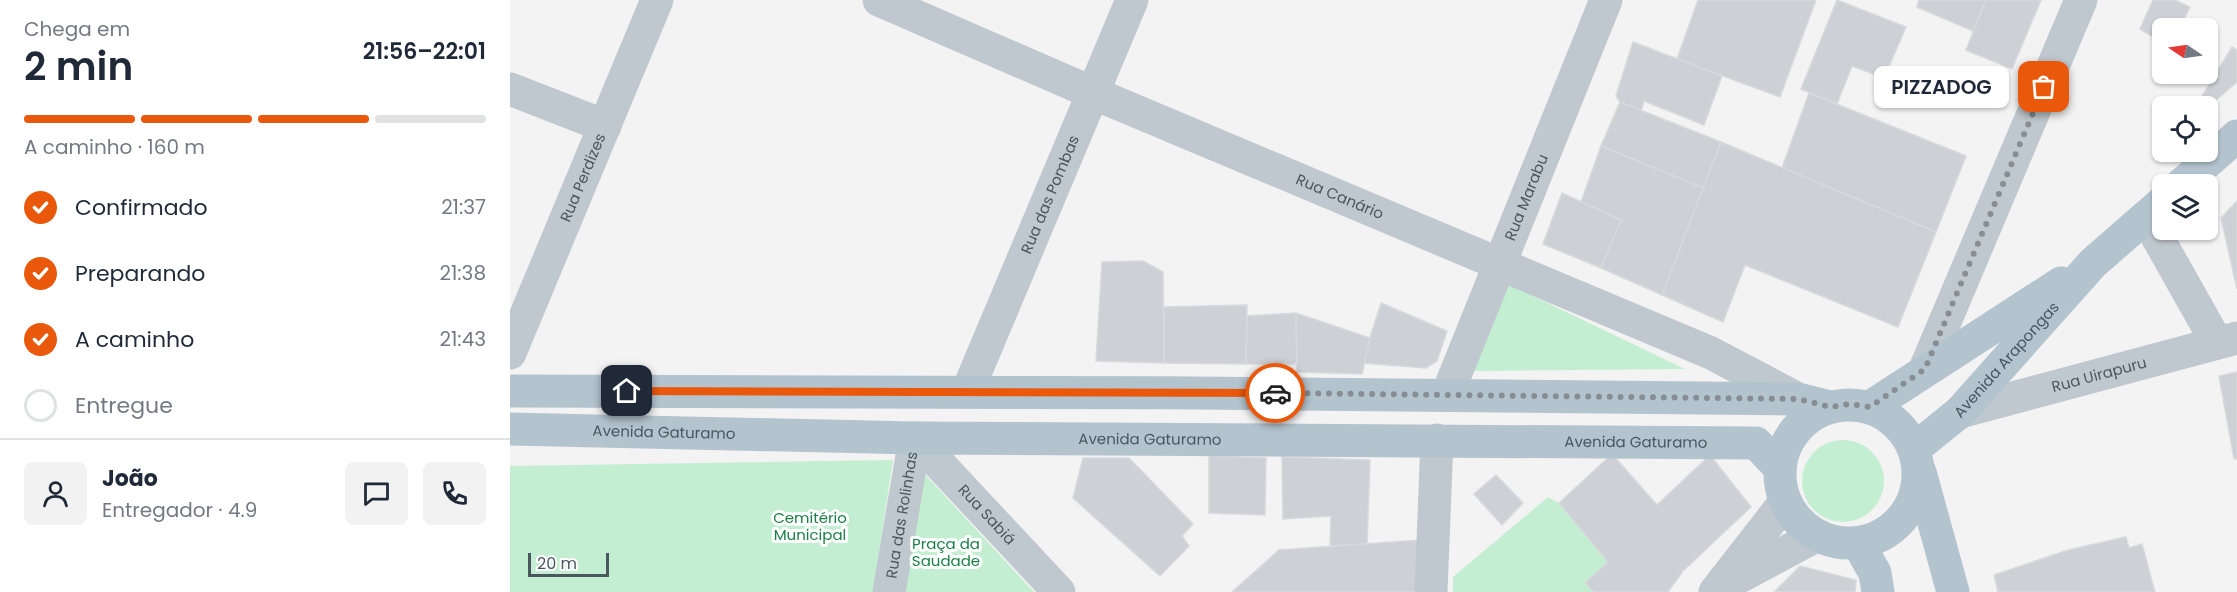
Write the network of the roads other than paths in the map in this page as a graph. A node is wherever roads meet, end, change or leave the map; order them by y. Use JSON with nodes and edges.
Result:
{"nodes":[{"id":1,"x":657,"y":0,"type":"edge"},
{"id":2,"x":879,"y":0,"type":"edge"},
{"id":3,"x":1132,"y":0,"type":"edge"},
{"id":4,"x":1606,"y":0,"type":"edge"},
{"id":5,"x":2080,"y":0,"type":"edge"},
{"id":6,"x":510,"y":89,"type":"edge"},
{"id":7,"x":1093,"y":93,"type":"junction"},
{"id":8,"x":605,"y":126,"type":"junction"},
{"id":9,"x":2237,"y":136,"type":"edge"},
{"id":10,"x":2193,"y":174,"type":"edge"},
{"id":11,"x":2152,"y":211,"type":"edge"},
{"id":12,"x":2171,"y":240,"type":"edge"},
{"id":13,"x":1498,"y":262,"type":"junction"},
{"id":14,"x":2093,"y":263,"type":"junction"},
{"id":15,"x":2227,"y":340,"type":"edge"},
{"id":16,"x":510,"y":353,"type":"edge"},
{"id":17,"x":1925,"y":369,"type":"junction"},
{"id":18,"x":969,"y":390,"type":"junction"},
{"id":19,"x":510,"y":391,"type":"edge"},
{"id":20,"x":1447,"y":395,"type":"junction"},
{"id":21,"x":1798,"y":399,"type":"junction"},
{"id":22,"x":1830,"y":407,"type":"junction"},
{"id":23,"x":1870,"y":407,"type":"junction"},
{"id":24,"x":1960,"y":412,"type":"junction"},
{"id":25,"x":510,"y":429,"type":"edge"},
{"id":26,"x":915,"y":438,"type":"junction"},
{"id":27,"x":1437,"y":440,"type":"junction"},
{"id":28,"x":1917,"y":460,"type":"junction"},
{"id":29,"x":1780,"y":468,"type":"junction"},
{"id":30,"x":1785,"y":502,"type":"junction"},
{"id":31,"x":1816,"y":536,"type":"junction"},
{"id":32,"x":1858,"y":543,"type":"junction"},
{"id":33,"x":1718,"y":590,"type":"edge"},
{"id":34,"x":889,"y":592,"type":"edge"},
{"id":35,"x":1059,"y":592,"type":"edge"},
{"id":36,"x":1431,"y":592,"type":"edge"},
{"id":37,"x":1878,"y":592,"type":"edge"},
{"id":38,"x":1953,"y":592,"type":"edge"}],
"edges":[{"from":1,"to":8,"type":"street","name":"Rua Perdizes"},
{"from":2,"to":7,"type":"street","name":"Rua Canário"},
{"from":3,"to":7,"type":"street","name":"Rua das Pombas"},
{"from":4,"to":13,"type":"street","name":"Rua Marabu"},
{"from":5,"to":17,"type":"street"},
{"from":6,"to":8,"type":"street"},
{"from":7,"to":13,"type":"street","name":"Rua Canário"},
{"from":7,"to":18,"type":"street","name":"Rua das Pombas"},
{"from":8,"to":16,"type":"street","name":"Rua Perdizes"},
{"from":9,"to":10,"type":"main road"},
{"from":11,"to":14,"type":"main road","name":"Avenida Arapongas"},
{"from":12,"to":15,"type":"street"},
{"from":13,"to":20,"type":"street","name":"Rua Marabu"},
{"from":13,"to":21,"type":"street","name":"Rua Canário"},
{"from":14,"to":17,"type":"main road","name":"Avenida Arapongas"},
{"from":14,"to":24,"type":"main road","name":"Avenida Arapongas"},
{"from":15,"to":24,"type":"street","name":"Rua Uirapuru"},
{"from":17,"to":23,"type":"main road","name":"Avenida Arapongas"},
{"from":18,"to":19,"type":"main road"},
{"from":18,"to":20,"type":"main road"},
{"from":20,"to":21,"type":"main road"},
{"from":21,"to":22,"type":"main road"},
{"from":22,"to":23,"type":"main road"},
{"from":22,"to":29,"type":"main road"},
{"from":23,"to":28,"type":"main road"},
{"from":24,"to":28,"type":"main road","name":"Avenida Arapongas"},
{"from":25,"to":26,"type":"main road","name":"Avenida Gaturamo"},
{"from":26,"to":27,"type":"main road","name":"Avenida Gaturamo"},
{"from":26,"to":34,"type":"street","name":"Rua das Rolinhas"},
{"from":26,"to":35,"type":"street","name":"Rua Sabiá"},
{"from":27,"to":29,"type":"main road","name":"Avenida Gaturamo"},
{"from":27,"to":36,"type":"street"},
{"from":28,"to":32,"type":"main road"},
{"from":28,"to":38,"type":"main road"},
{"from":29,"to":30,"type":"main road"},
{"from":30,"to":31,"type":"main road"},
{"from":30,"to":33,"type":"street"},
{"from":31,"to":32,"type":"main road"},
{"from":31,"to":33,"type":"street"},
{"from":32,"to":37,"type":"main road"}]}
